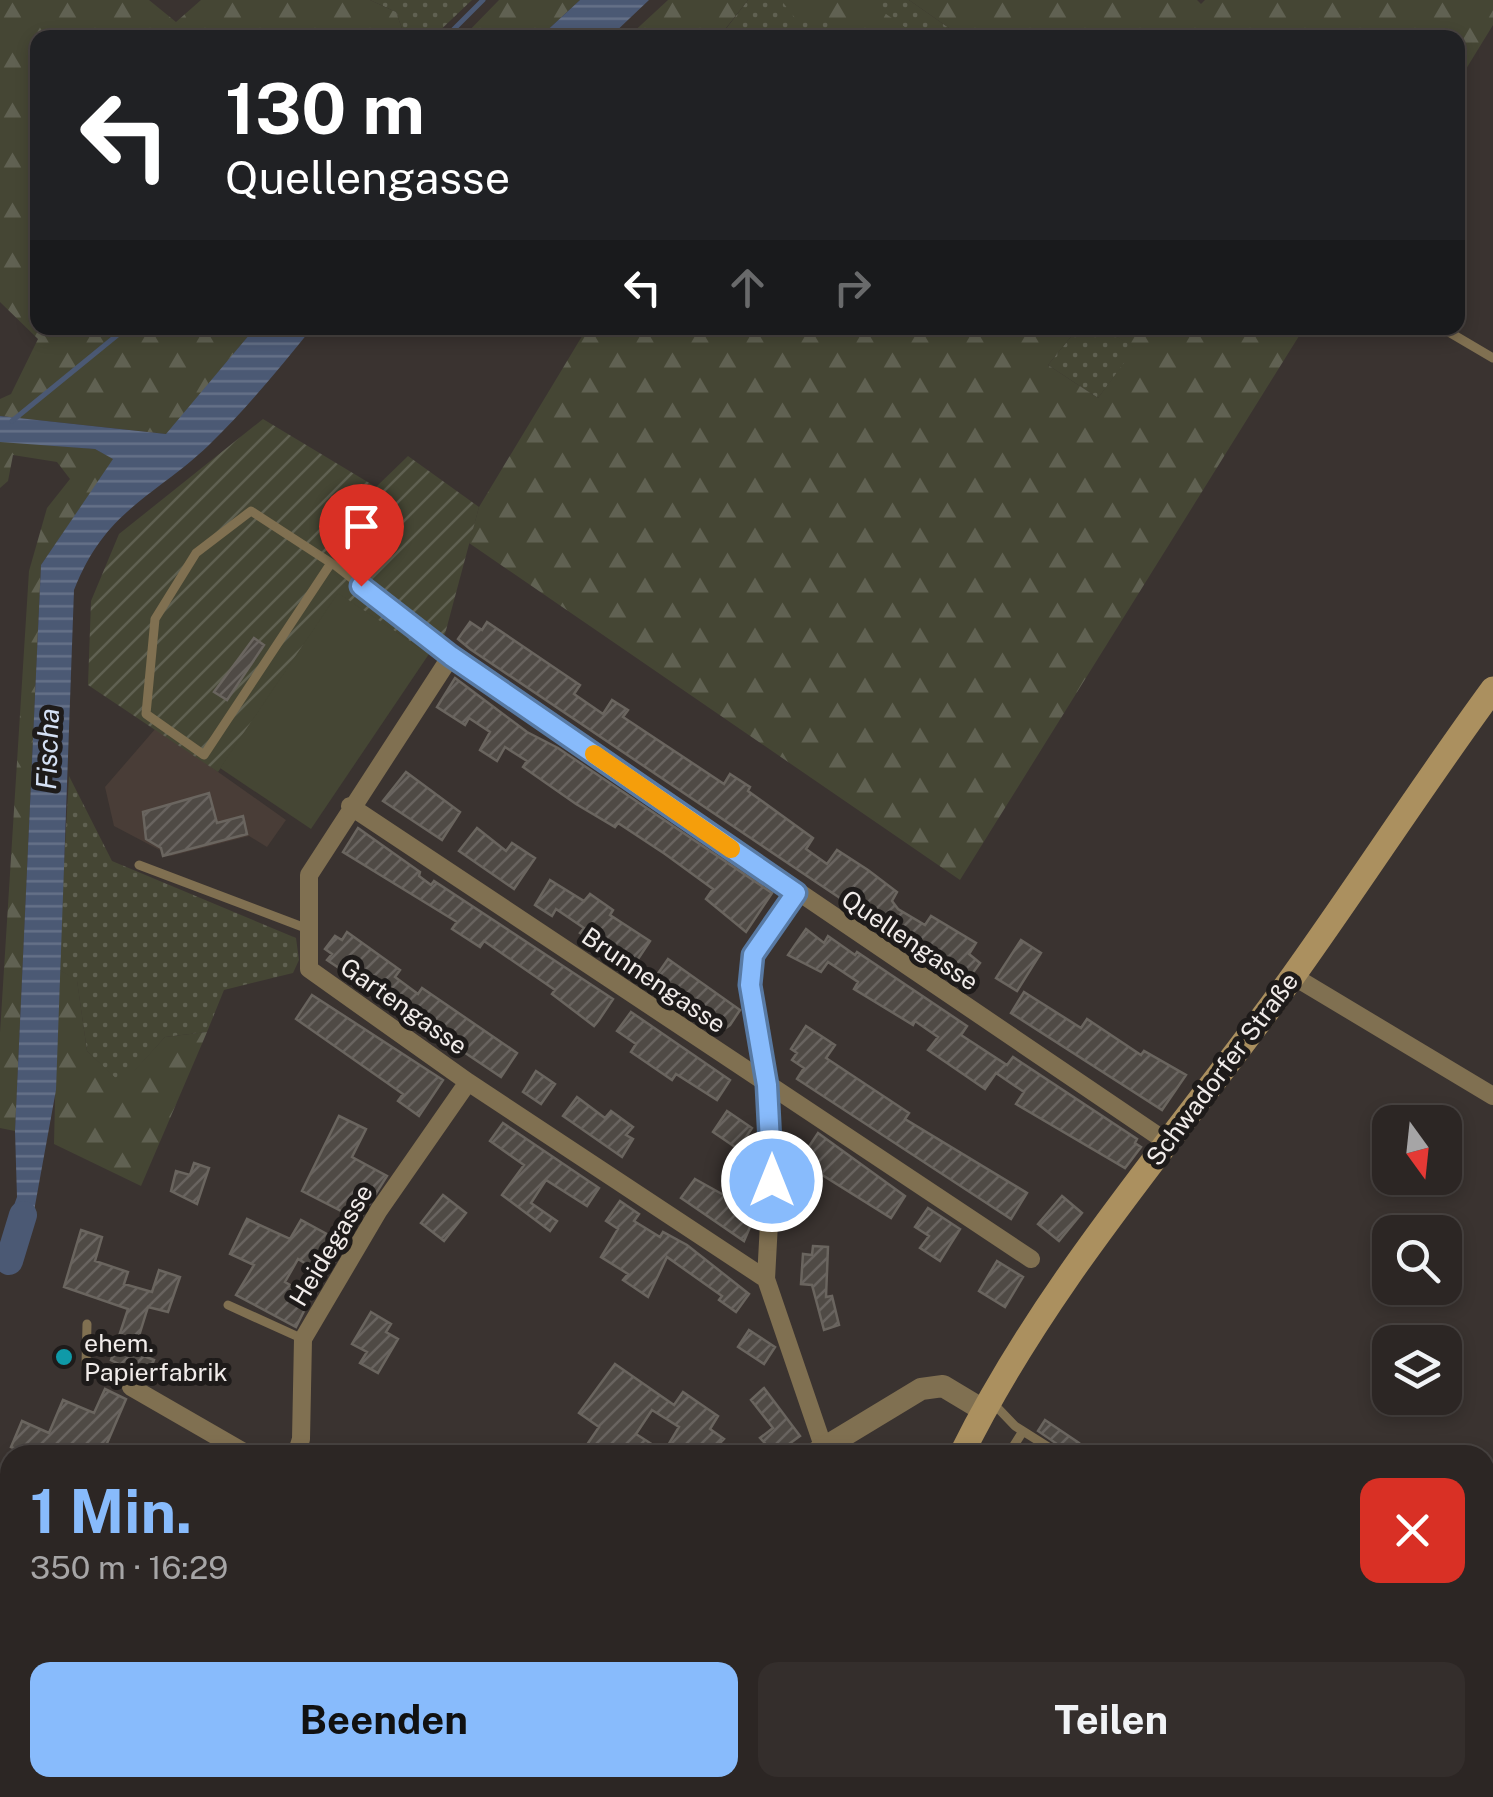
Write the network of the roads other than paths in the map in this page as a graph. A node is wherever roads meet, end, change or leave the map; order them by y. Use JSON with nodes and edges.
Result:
{"nodes":[{"id":1,"x":1454,"y":335,"type":"edge"},
{"id":2,"x":1493,"y":358,"type":"edge"},
{"id":3,"x":334,"y":564,"type":"junction"},
{"id":4,"x":451,"y":656,"type":"junction"},
{"id":5,"x":1493,"y":690,"type":"edge"},
{"id":6,"x":350,"y":806,"type":"junction"},
{"id":7,"x":140,"y":865,"type":"dead end"},
{"id":8,"x":796,"y":893,"type":"junction"},
{"id":9,"x":308,"y":929,"type":"junction"},
{"id":10,"x":1293,"y":976,"type":"junction"},
{"id":11,"x":468,"y":1082,"type":"junction"},
{"id":12,"x":767,"y":1085,"type":"junction"},
{"id":13,"x":1493,"y":1096,"type":"edge"},
{"id":14,"x":1167,"y":1142,"type":"junction"},
{"id":15,"x":1031,"y":1259,"type":"dead end"},
{"id":16,"x":766,"y":1279,"type":"junction"},
{"id":17,"x":228,"y":1305,"type":"dead end"},
{"id":18,"x":86,"y":1324,"type":"dead end"},
{"id":19,"x":304,"y":1339,"type":"junction"},
{"id":20,"x":131,"y":1387,"type":"joint"},
{"id":21,"x":986,"y":1405,"type":"junction"},
{"id":22,"x":1022,"y":1431,"type":"junction"},
{"id":23,"x":232,"y":1445,"type":"edge"},
{"id":24,"x":299,"y":1445,"type":"edge"},
{"id":25,"x":816,"y":1445,"type":"edge"},
{"id":26,"x":828,"y":1445,"type":"edge"},
{"id":27,"x":965,"y":1445,"type":"edge"},
{"id":28,"x":1014,"y":1445,"type":"edge"},
{"id":29,"x":1045,"y":1445,"type":"edge"}],
"edges":[{"from":1,"to":2,"type":"lane"},
{"from":3,"to":3,"type":"lane","name":"Quellengasse"},
{"from":3,"to":4,"type":"lane","name":"Quellengasse"},
{"from":4,"to":6,"type":"street","name":"Gartengasse"},
{"from":4,"to":8,"type":"street","name":"Quellengasse"},
{"from":5,"to":10,"type":"main road","name":"Schwadorfer Straße"},
{"from":6,"to":9,"type":"street","name":"Gartengasse"},
{"from":6,"to":12,"type":"street","name":"Brunnengasse"},
{"from":7,"to":9,"type":"lane"},
{"from":8,"to":12,"type":"street"},
{"from":8,"to":14,"type":"street","name":"Quellengasse"},
{"from":9,"to":11,"type":"street","name":"Gartengasse"},
{"from":10,"to":13,"type":"street"},
{"from":10,"to":14,"type":"main road","name":"Schwadorfer Straße"},
{"from":11,"to":16,"type":"street","name":"Gartengasse"},
{"from":11,"to":19,"type":"street","name":"Heidegasse"},
{"from":12,"to":15,"type":"street","name":"Brunnengasse"},
{"from":12,"to":16,"type":"street"},
{"from":14,"to":21,"type":"main road","name":"Schwadorfer Straße"},
{"from":16,"to":25,"type":"street"},
{"from":17,"to":19,"type":"lane"},
{"from":18,"to":20,"type":"lane"},
{"from":19,"to":24,"type":"street","name":"Heidegasse"},
{"from":20,"to":23,"type":"street"},
{"from":21,"to":22,"type":"lane"},
{"from":21,"to":26,"type":"street"},
{"from":21,"to":27,"type":"main road","name":"Schwadorfer Straße"},
{"from":22,"to":28,"type":"lane"},
{"from":22,"to":29,"type":"lane"}]}
